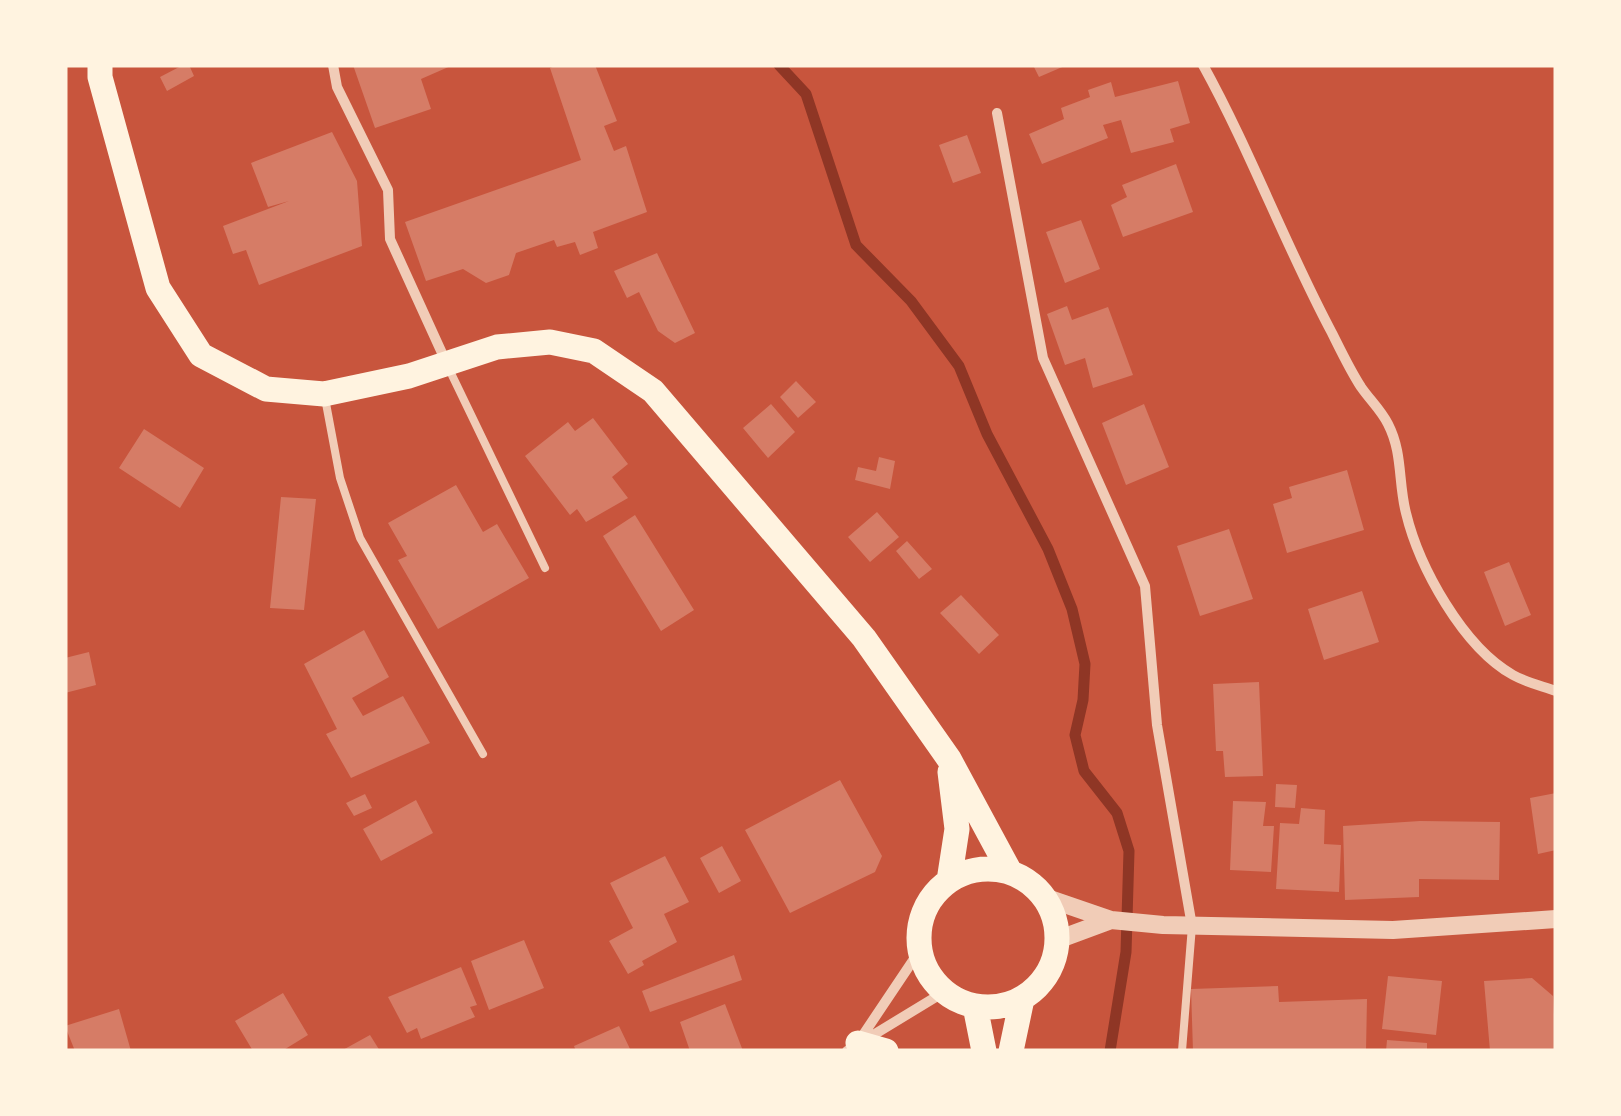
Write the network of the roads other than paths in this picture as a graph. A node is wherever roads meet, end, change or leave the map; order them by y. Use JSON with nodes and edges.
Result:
{"nodes":[{"id":1,"x":100,"y":65,"type":"edge"},
{"id":2,"x":333,"y":65,"type":"edge"},
{"id":3,"x":1203,"y":65,"type":"edge"},
{"id":4,"x":998,"y":113,"type":"dead end"},
{"id":5,"x":446,"y":364,"type":"junction"},
{"id":6,"x":324,"y":394,"type":"junction"},
{"id":7,"x":545,"y":568,"type":"dead end"},
{"id":8,"x":1556,"y":691,"type":"edge"},
{"id":9,"x":483,"y":754,"type":"dead end"},
{"id":10,"x":949,"y":759,"type":"junction"},
{"id":11,"x":1010,"y":872,"type":"junction"},
{"id":12,"x":949,"y":882,"type":"junction"},
{"id":13,"x":1044,"y":897,"type":"junction"},
{"id":14,"x":1556,"y":919,"type":"edge"},
{"id":15,"x":1111,"y":920,"type":"junction"},
{"id":16,"x":1192,"y":926,"type":"junction"},
{"id":17,"x":1057,"y":940,"type":"junction"},
{"id":18,"x":920,"y":950,"type":"junction"},
{"id":19,"x":944,"y":992,"type":"junction"},
{"id":20,"x":1022,"y":999,"type":"junction"},
{"id":21,"x":975,"y":1006,"type":"junction"},
{"id":22,"x":852,"y":1047,"type":"edge"},
{"id":23,"x":886,"y":1051,"type":"edge"},
{"id":24,"x":984,"y":1051,"type":"edge"},
{"id":25,"x":1011,"y":1051,"type":"edge"},
{"id":26,"x":1182,"y":1051,"type":"edge"}],
"edges":[{"from":1,"to":6,"type":"main road"},
{"from":2,"to":5,"type":"street"},
{"from":3,"to":8,"type":"street"},
{"from":4,"to":16,"type":"street"},
{"from":5,"to":6,"type":"main road"},
{"from":5,"to":7,"type":"lane"},
{"from":5,"to":10,"type":"main road"},
{"from":6,"to":9,"type":"lane"},
{"from":10,"to":11,"type":"main road"},
{"from":10,"to":12,"type":"main road"},
{"from":11,"to":12,"type":"main road"},
{"from":11,"to":13,"type":"main road"},
{"from":12,"to":18,"type":"main road"},
{"from":13,"to":15,"type":"street"},
{"from":13,"to":17,"type":"main road"},
{"from":14,"to":16,"type":"street"},
{"from":15,"to":16,"type":"street"},
{"from":15,"to":17,"type":"street"},
{"from":16,"to":26,"type":"lane"},
{"from":17,"to":20,"type":"main road"},
{"from":18,"to":19,"type":"main road"},
{"from":18,"to":22,"type":"street"},
{"from":19,"to":21,"type":"main road"},
{"from":19,"to":22,"type":"street"},
{"from":20,"to":21,"type":"main road"},
{"from":20,"to":25,"type":"main road"},
{"from":21,"to":24,"type":"main road"},
{"from":22,"to":23,"type":"main road"}]}
